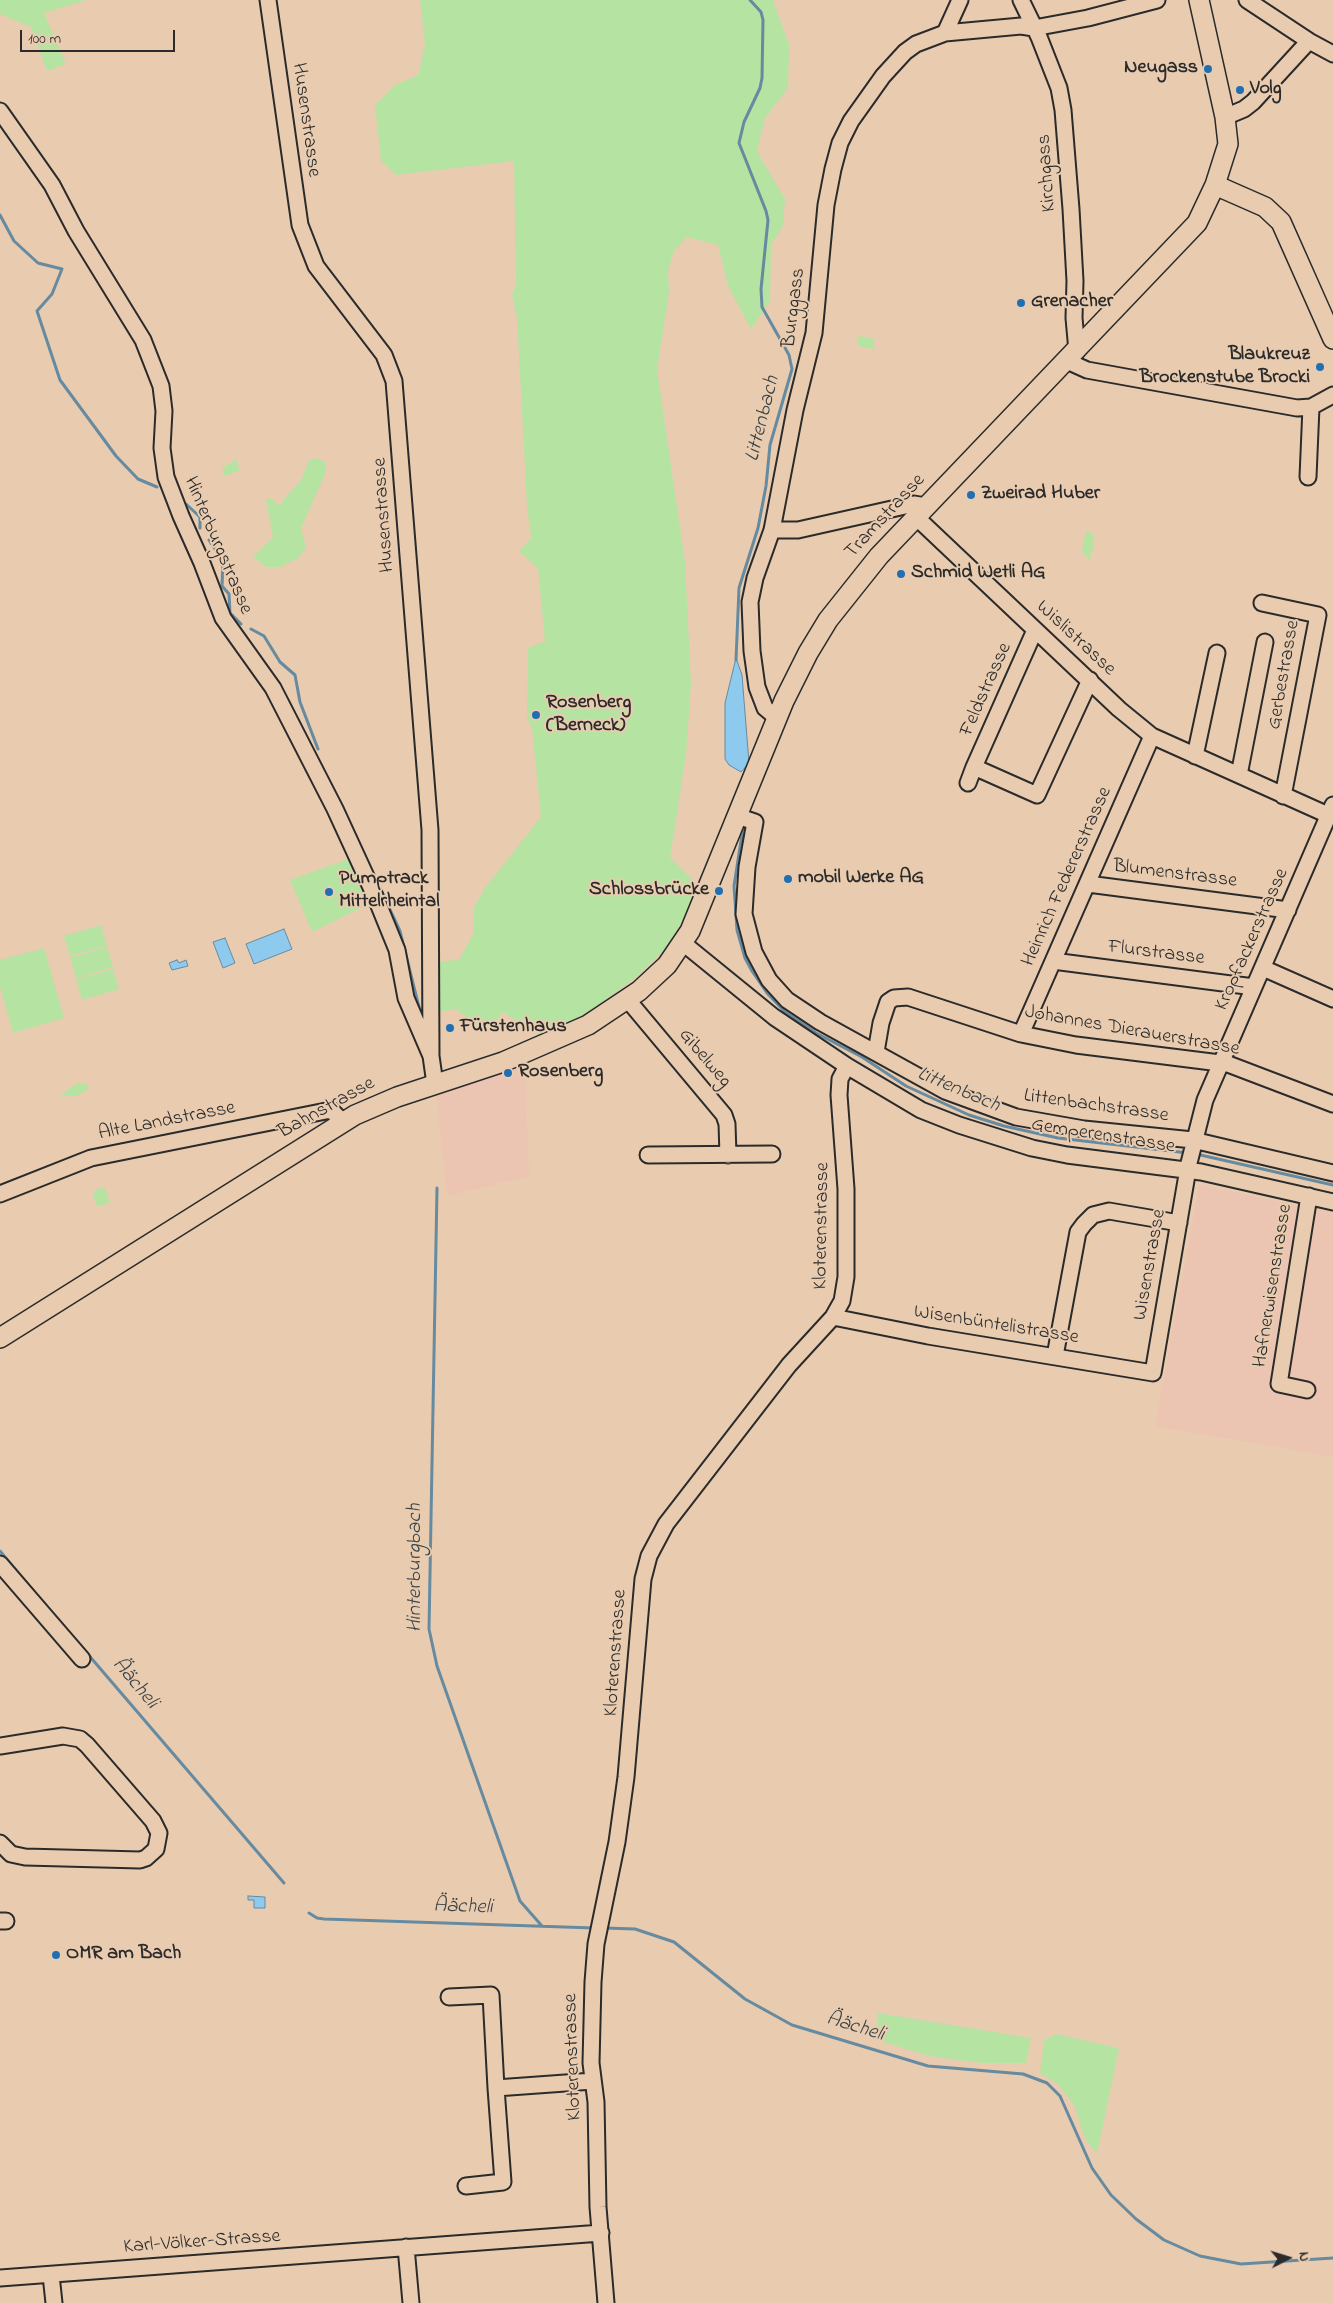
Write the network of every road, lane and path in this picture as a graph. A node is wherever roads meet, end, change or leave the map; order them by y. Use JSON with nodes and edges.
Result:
{"nodes":[{"id":1,"x":268,"y":0,"type":"edge"},
{"id":2,"x":960,"y":0,"type":"edge"},
{"id":3,"x":1021,"y":0,"type":"edge"},
{"id":4,"x":1157,"y":0,"type":"edge"},
{"id":5,"x":1199,"y":0,"type":"edge"},
{"id":6,"x":1247,"y":0,"type":"edge"},
{"id":7,"x":1034,"y":28,"type":"junction"},
{"id":8,"x":945,"y":33,"type":"junction"},
{"id":9,"x":1309,"y":41,"type":"junction"},
{"id":10,"x":1333,"y":54,"type":"edge"},
{"id":11,"x":0,"y":111,"type":"edge"},
{"id":12,"x":1225,"y":117,"type":"junction"},
{"id":13,"x":1215,"y":185,"type":"junction"},
{"id":14,"x":1333,"y":339,"type":"edge"},
{"id":15,"x":1072,"y":356,"type":"junction"},
{"id":16,"x":1333,"y":395,"type":"edge"},
{"id":17,"x":1310,"y":407,"type":"junction"},
{"id":18,"x":1308,"y":477,"type":"dead end"},
{"id":19,"x":921,"y":512,"type":"junction"},
{"id":20,"x":772,"y":530,"type":"junction"},
{"id":21,"x":1262,"y":603,"type":"dead end"},
{"id":22,"x":1035,"y":630,"type":"junction"},
{"id":23,"x":1265,"y":642,"type":"dead end"},
{"id":24,"x":1217,"y":653,"type":"dead end"},
{"id":25,"x":1090,"y":680,"type":"junction"},
{"id":26,"x":777,"y":718,"type":"junction"},
{"id":27,"x":1152,"y":736,"type":"junction"},
{"id":28,"x":1195,"y":756,"type":"junction"},
{"id":29,"x":974,"y":767,"type":"junction"},
{"id":30,"x":1239,"y":775,"type":"junction"},
{"id":31,"x":968,"y":784,"type":"dead end"},
{"id":32,"x":1283,"y":796,"type":"junction"},
{"id":33,"x":1330,"y":810,"type":"edge"},
{"id":34,"x":738,"y":816,"type":"junction"},
{"id":35,"x":1088,"y":884,"type":"junction"},
{"id":36,"x":1288,"y":910,"type":"junction"},
{"id":37,"x":683,"y":943,"type":"junction"},
{"id":38,"x":1054,"y":961,"type":"junction"},
{"id":39,"x":1263,"y":968,"type":"junction"},
{"id":40,"x":1254,"y":987,"type":"junction"},
{"id":41,"x":628,"y":999,"type":"junction"},
{"id":42,"x":1333,"y":1000,"type":"edge"},
{"id":43,"x":1021,"y":1034,"type":"junction"},
{"id":44,"x":876,"y":1052,"type":"junction"},
{"id":45,"x":431,"y":1056,"type":"junction"},
{"id":46,"x":1220,"y":1063,"type":"junction"},
{"id":47,"x":845,"y":1068,"type":"junction"},
{"id":48,"x":435,"y":1084,"type":"junction"},
{"id":49,"x":1333,"y":1104,"type":"edge"},
{"id":50,"x":343,"y":1122,"type":"junction"},
{"id":51,"x":1192,"y":1144,"type":"junction"},
{"id":52,"x":772,"y":1154,"type":"dead end"},
{"id":53,"x":648,"y":1155,"type":"dead end"},
{"id":54,"x":728,"y":1155,"type":"junction"},
{"id":55,"x":1188,"y":1167,"type":"junction"},
{"id":56,"x":1333,"y":1173,"type":"edge"},
{"id":57,"x":0,"y":1194,"type":"edge"},
{"id":58,"x":1309,"y":1196,"type":"junction"},
{"id":59,"x":1333,"y":1202,"type":"edge"},
{"id":60,"x":1179,"y":1222,"type":"junction"},
{"id":61,"x":833,"y":1317,"type":"junction"},
{"id":62,"x":0,"y":1338,"type":"edge"},
{"id":63,"x":1055,"y":1356,"type":"junction"},
{"id":64,"x":1153,"y":1373,"type":"joint"},
{"id":65,"x":1307,"y":1390,"type":"dead end"},
{"id":66,"x":0,"y":1564,"type":"edge"},
{"id":67,"x":82,"y":1659,"type":"dead end"},
{"id":68,"x":0,"y":1746,"type":"edge"},
{"id":69,"x":0,"y":1843,"type":"edge"},
{"id":70,"x":449,"y":1997,"type":"dead end"},
{"id":71,"x":593,"y":2081,"type":"junction"},
{"id":72,"x":496,"y":2088,"type":"junction"},
{"id":73,"x":466,"y":2186,"type":"dead end"},
{"id":74,"x":601,"y":2233,"type":"junction"},
{"id":75,"x":406,"y":2247,"type":"junction"},
{"id":76,"x":51,"y":2275,"type":"junction"},
{"id":77,"x":0,"y":2278,"type":"edge"},
{"id":78,"x":54,"y":2303,"type":"edge"},
{"id":79,"x":410,"y":2303,"type":"edge"},
{"id":80,"x":606,"y":2303,"type":"edge"}],
"edges":[{"from":1,"to":45,"type":"street","name":"Husenstrasse"},
{"from":2,"to":8,"type":"street"},
{"from":3,"to":7,"type":"street","name":"Kirchgass"},
{"from":4,"to":7,"type":"street","name":"Burggass"},
{"from":5,"to":12,"type":"main road"},
{"from":6,"to":9,"type":"street"},
{"from":7,"to":8,"type":"street","name":"Burggass"},
{"from":7,"to":15,"type":"street","name":"Kirchgass"},
{"from":8,"to":20,"type":"street","name":"Burggass"},
{"from":9,"to":10,"type":"street"},
{"from":9,"to":12,"type":"street"},
{"from":11,"to":45,"type":"street","name":"Hinterburgstrasse"},
{"from":12,"to":13,"type":"main road"},
{"from":13,"to":14,"type":"main road"},
{"from":13,"to":15,"type":"main road","name":"Tramstrasse"},
{"from":15,"to":17,"type":"street"},
{"from":15,"to":19,"type":"main road","name":"Tramstrasse"},
{"from":16,"to":17,"type":"street"},
{"from":17,"to":18,"type":"street"},
{"from":19,"to":20,"type":"street"},
{"from":19,"to":22,"type":"street","name":"Wislistrasse"},
{"from":19,"to":26,"type":"main road","name":"Tramstrasse"},
{"from":20,"to":26,"type":"street","name":"Burggass"},
{"from":21,"to":32,"type":"street","name":"Gerbestrasse"},
{"from":22,"to":25,"type":"street","name":"Wislistrasse"},
{"from":22,"to":29,"type":"street","name":"Feldstrasse"},
{"from":23,"to":30,"type":"street"},
{"from":24,"to":28,"type":"street"},
{"from":25,"to":27,"type":"street","name":"Wislistrasse"},
{"from":25,"to":29,"type":"street","name":"Feldstrasse"},
{"from":26,"to":34,"type":"main road","name":"Tramstrasse"},
{"from":27,"to":28,"type":"street","name":"Wislistrasse"},
{"from":27,"to":35,"type":"street","name":"Heinrich Federerstrasse"},
{"from":28,"to":30,"type":"street","name":"Wislistrasse"},
{"from":29,"to":31,"type":"street","name":"Feldstrasse"},
{"from":30,"to":32,"type":"street","name":"Wislistrasse"},
{"from":32,"to":33,"type":"street","name":"Wislistrasse"},
{"from":33,"to":36,"type":"street","name":"Kropfackerstrasse"},
{"from":34,"to":37,"type":"main road","name":"Tramstrasse"},
{"from":34,"to":44,"type":"street","name":"Littenbachstrasse"},
{"from":35,"to":36,"type":"street","name":"Blumenstrasse"},
{"from":35,"to":38,"type":"street","name":"Heinrich Federerstrasse"},
{"from":36,"to":39,"type":"street","name":"Kropfackerstrasse"},
{"from":37,"to":41,"type":"main road","name":"Bahnstrasse"},
{"from":37,"to":47,"type":"street","name":"Gemperenstrasse"},
{"from":38,"to":40,"type":"street","name":"Flurstrasse"},
{"from":38,"to":43,"type":"street","name":"Heinrich Federerstrasse"},
{"from":39,"to":40,"type":"street","name":"Kropfackerstrasse"},
{"from":39,"to":42,"type":"street"},
{"from":40,"to":46,"type":"street","name":"Kropfackerstrasse"},
{"from":41,"to":48,"type":"main road","name":"Bahnstrasse"},
{"from":41,"to":54,"type":"street","name":"Gibelweg"},
{"from":43,"to":44,"type":"street","name":"Johannes Dierauerstrasse"},
{"from":43,"to":46,"type":"street","name":"Johannes Dierauerstrasse"},
{"from":44,"to":51,"type":"street","name":"Littenbachstrasse"},
{"from":45,"to":48,"type":"street","name":"Hinterburgstrasse"},
{"from":46,"to":49,"type":"street","name":"Johannes Dierauerstrasse"},
{"from":46,"to":51,"type":"street","name":"Kropfackerstrasse"},
{"from":47,"to":55,"type":"street","name":"Gemperenstrasse"},
{"from":47,"to":61,"type":"street","name":"Kloterenstrasse"},
{"from":48,"to":50,"type":"main road","name":"Bahnstrasse"},
{"from":50,"to":57,"type":"street","name":"Alte Landstrasse"},
{"from":50,"to":62,"type":"main road","name":"Bahnstrasse"},
{"from":51,"to":55,"type":"street","name":"Wisenstrasse"},
{"from":51,"to":56,"type":"street","name":"Littenbachstrasse"},
{"from":52,"to":54,"type":"street"},
{"from":53,"to":54,"type":"street"},
{"from":55,"to":58,"type":"street","name":"Gemperenstrasse"},
{"from":55,"to":60,"type":"street","name":"Wisenstrasse"},
{"from":58,"to":59,"type":"street","name":"Gemperenstrasse"},
{"from":58,"to":65,"type":"street","name":"Hafnerwisenstrasse"},
{"from":60,"to":63,"type":"street"},
{"from":60,"to":64,"type":"street","name":"Wisenstrasse"},
{"from":61,"to":63,"type":"street","name":"Wisenbüntelistrasse"},
{"from":61,"to":71,"type":"street","name":"Kloterenstrasse"},
{"from":63,"to":64,"type":"street","name":"Wisenbüntelistrasse"},
{"from":66,"to":67,"type":"street"},
{"from":68,"to":69,"type":"street"},
{"from":70,"to":72,"type":"street"},
{"from":71,"to":72,"type":"street"},
{"from":71,"to":74,"type":"street","name":"Kloterenstrasse"},
{"from":72,"to":73,"type":"street"},
{"from":74,"to":75,"type":"street","name":"Karl-Völker-Strasse"},
{"from":74,"to":80,"type":"street","name":"Kloterenstrasse"},
{"from":75,"to":76,"type":"street","name":"Karl-Völker-Strasse"},
{"from":75,"to":79,"type":"street"},
{"from":76,"to":77,"type":"street","name":"Karl-Völker-Strasse"},
{"from":76,"to":78,"type":"street"}]}
